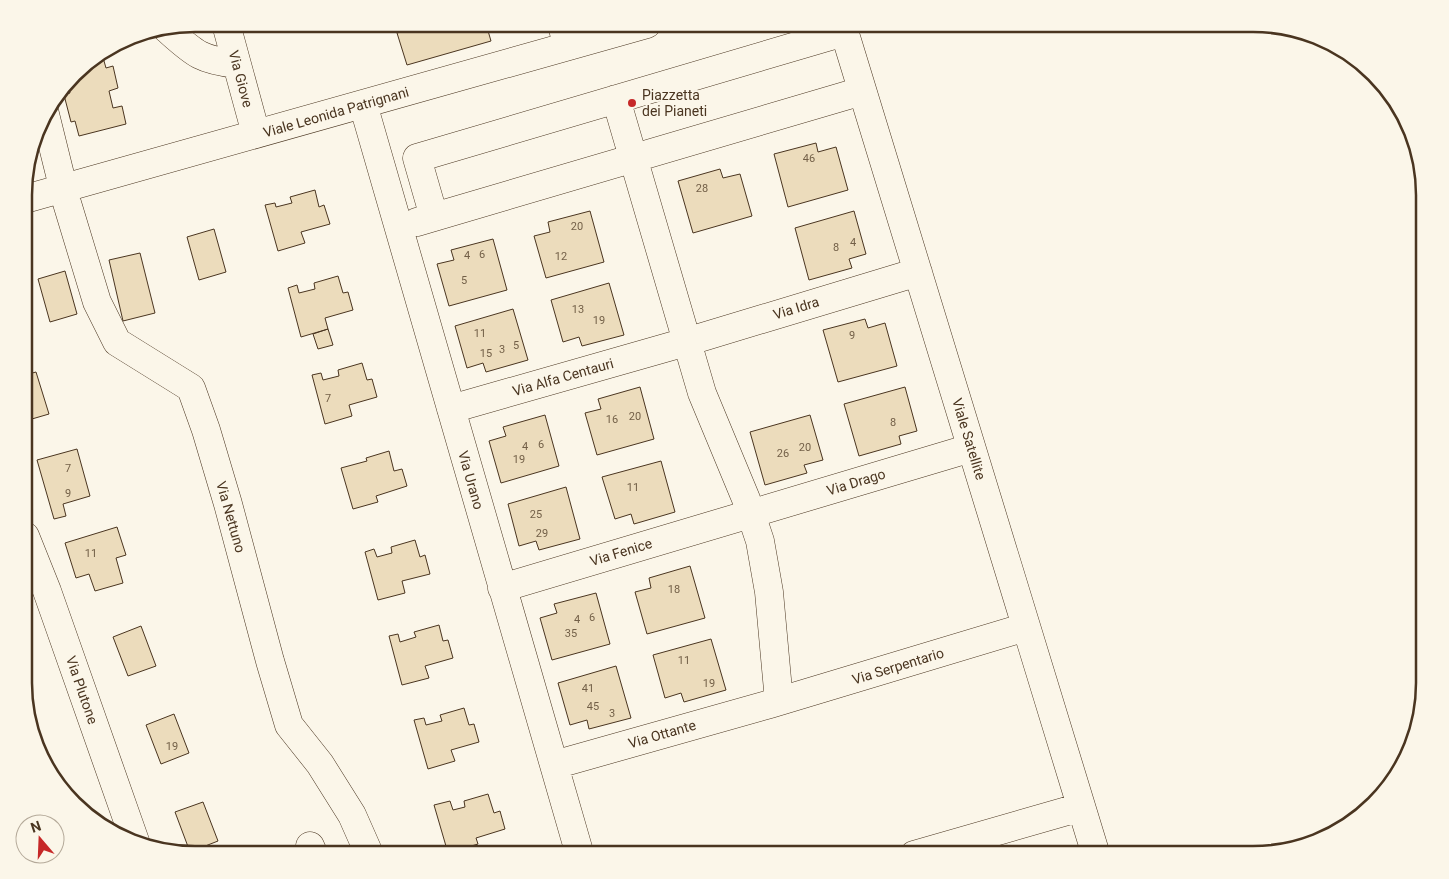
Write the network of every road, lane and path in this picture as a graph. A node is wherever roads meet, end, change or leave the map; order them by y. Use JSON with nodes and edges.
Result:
{"nodes":[{"id":1,"x":228,"y":32,"type":"edge"},
{"id":2,"x":587,"y":32,"type":"edge"},
{"id":3,"x":830,"y":32,"type":"edge"},
{"id":4,"x":844,"y":32,"type":"edge"},
{"id":5,"x":173,"y":34,"type":"edge"},
{"id":6,"x":565,"y":35,"type":"edge"},
{"id":7,"x":237,"y":64,"type":"junction"},
{"id":8,"x":862,"y":91,"type":"junction"},
{"id":9,"x":616,"y":99,"type":"junction"},
{"id":10,"x":363,"y":104,"type":"junction"},
{"id":11,"x":48,"y":126,"type":"edge"},
{"id":12,"x":256,"y":134,"type":"junction"},
{"id":13,"x":634,"y":159,"type":"junction"},
{"id":14,"x":65,"y":196,"type":"junction"},
{"id":15,"x":32,"y":198,"type":"edge"},
{"id":16,"x":434,"y":218,"type":"junction"},
{"id":17,"x":399,"y":228,"type":"junction"},
{"id":18,"x":918,"y":272,"type":"junction"},
{"id":19,"x":672,"y":346,"type":"junction"},
{"id":20,"x":451,"y":409,"type":"junction"},
{"id":21,"x":971,"y":448,"type":"junction"},
{"id":22,"x":752,"y":513,"type":"junction"},
{"id":23,"x":32,"y":554,"type":"edge"},
{"id":24,"x":502,"y":588,"type":"junction"},
{"id":25,"x":1026,"y":627,"type":"junction"},
{"id":26,"x":775,"y":703,"type":"junction"},
{"id":27,"x":554,"y":765,"type":"junction"},
{"id":28,"x":1081,"y":807,"type":"junction"},
{"id":29,"x":132,"y":834,"type":"edge"},
{"id":30,"x":366,"y":846,"type":"edge"},
{"id":31,"x":577,"y":846,"type":"edge"},
{"id":32,"x":945,"y":846,"type":"edge"},
{"id":33,"x":1093,"y":846,"type":"edge"}],
"edges":[{"from":1,"to":7,"type":"street","name":"Via Giove"},
{"from":2,"to":6,"type":"street","name":"Viale Leonida Patrignani"},
{"from":3,"to":9,"type":"street"},
{"from":4,"to":8,"type":"street","name":"Viale Satellite"},
{"from":5,"to":7,"type":"street"},
{"from":6,"to":10,"type":"street","name":"Viale Leonida Patrignani"},
{"from":7,"to":12,"type":"street","name":"Via Giove"},
{"from":8,"to":13,"type":"street"},
{"from":8,"to":18,"type":"street","name":"Viale Satellite"},
{"from":9,"to":13,"type":"street"},
{"from":9,"to":16,"type":"street"},
{"from":10,"to":12,"type":"street","name":"Viale Leonida Patrignani"},
{"from":10,"to":17,"type":"street","name":"Via Urano"},
{"from":11,"to":14,"type":"street","name":"Via Nettuno"},
{"from":12,"to":14,"type":"street","name":"Viale Leonida Patrignani"},
{"from":13,"to":16,"type":"street"},
{"from":13,"to":19,"type":"street"},
{"from":14,"to":15,"type":"street","name":"Viale Leonida Patrignani"},
{"from":14,"to":30,"type":"street","name":"Via Nettuno"},
{"from":16,"to":17,"type":"street"},
{"from":17,"to":20,"type":"street","name":"Via Urano"},
{"from":18,"to":19,"type":"street","name":"Via Idra"},
{"from":18,"to":21,"type":"street","name":"Viale Satellite"},
{"from":19,"to":20,"type":"street","name":"Via Alfa Centauri"},
{"from":19,"to":22,"type":"street"},
{"from":20,"to":24,"type":"street","name":"Via Urano"},
{"from":21,"to":22,"type":"street","name":"Via Drago"},
{"from":21,"to":25,"type":"street","name":"Viale Satellite"},
{"from":22,"to":24,"type":"street","name":"Via Fenice"},
{"from":22,"to":26,"type":"street"},
{"from":23,"to":29,"type":"street","name":"Via Plutone"},
{"from":24,"to":27,"type":"street","name":"Via Urano"},
{"from":25,"to":26,"type":"street","name":"Via Serpentario"},
{"from":25,"to":28,"type":"street","name":"Viale Satellite"},
{"from":26,"to":27,"type":"street","name":"Via Ottante"},
{"from":27,"to":31,"type":"street","name":"Via Urano"},
{"from":28,"to":32,"type":"street"},
{"from":28,"to":33,"type":"street","name":"Viale Satellite"}]}
